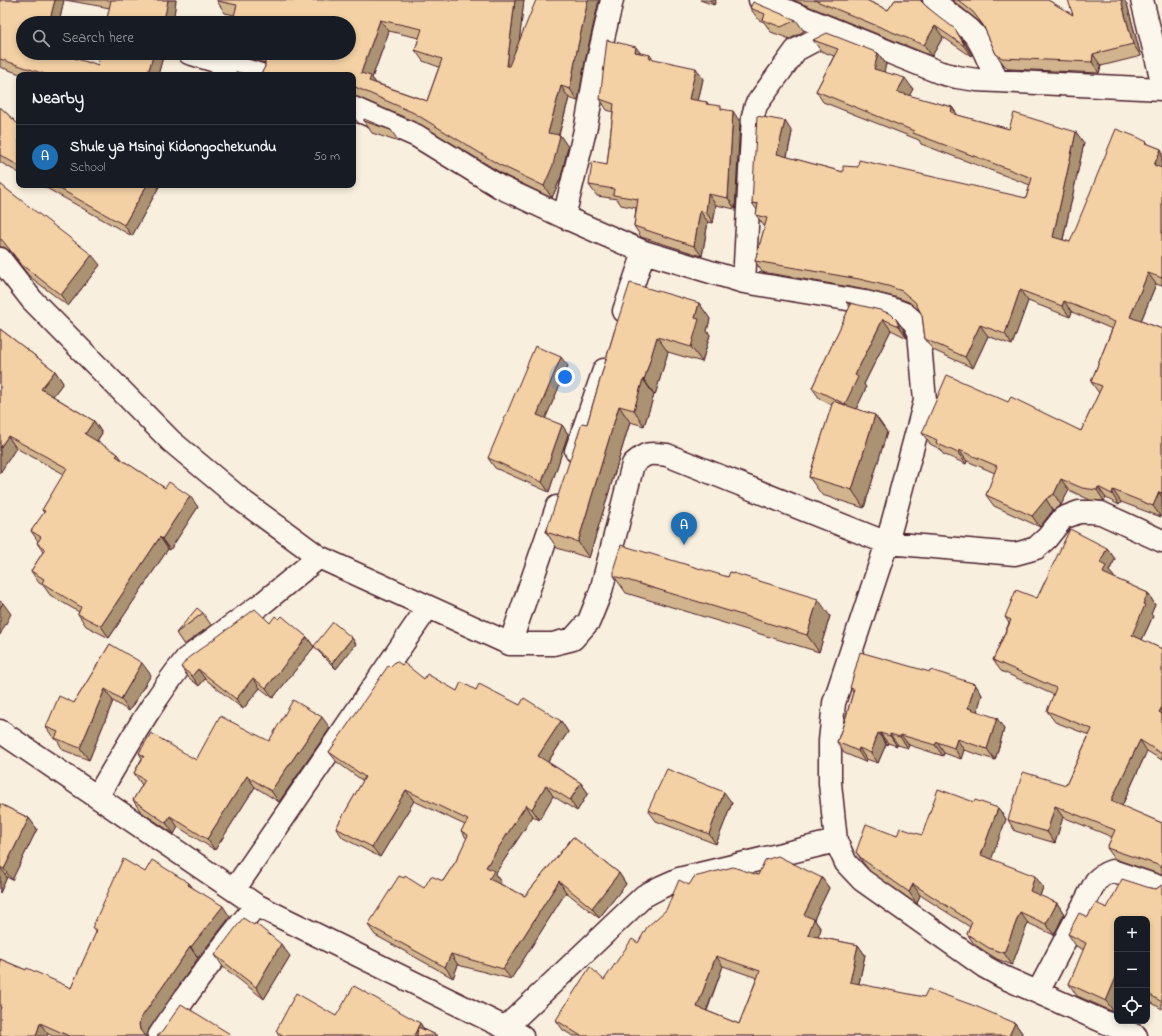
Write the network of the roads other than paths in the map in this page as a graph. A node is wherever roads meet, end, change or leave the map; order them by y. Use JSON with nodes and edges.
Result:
{"nodes":[{"id":1,"x":612,"y":0,"type":"edge"},
{"id":2,"x":760,"y":0,"type":"edge"},
{"id":3,"x":934,"y":0,"type":"edge"},
{"id":4,"x":1142,"y":0,"type":"edge"},
{"id":5,"x":834,"y":30,"type":"junction"},
{"id":6,"x":212,"y":60,"type":"edge"},
{"id":7,"x":251,"y":72,"type":"edge"},
{"id":8,"x":1162,"y":80,"type":"edge"},
{"id":9,"x":997,"y":81,"type":"junction"},
{"id":10,"x":1162,"y":89,"type":"edge"},
{"id":11,"x":356,"y":109,"type":"edge"},
{"id":12,"x":564,"y":217,"type":"junction"},
{"id":13,"x":644,"y":252,"type":"junction"},
{"id":14,"x":0,"y":259,"type":"edge"},
{"id":15,"x":744,"y":282,"type":"junction"},
{"id":16,"x":618,"y":327,"type":"edge"},
{"id":17,"x":611,"y":350,"type":"edge"},
{"id":18,"x":1162,"y":541,"type":"edge"},
{"id":19,"x":887,"y":543,"type":"junction"},
{"id":20,"x":318,"y":557,"type":"junction"},
{"id":21,"x":428,"y":607,"type":"junction"},
{"id":22,"x":510,"y":644,"type":"junction"},
{"id":23,"x":0,"y":731,"type":"edge"},
{"id":24,"x":97,"y":797,"type":"junction"},
{"id":25,"x":836,"y":841,"type":"junction"},
{"id":26,"x":1162,"y":888,"type":"edge"},
{"id":27,"x":234,"y":890,"type":"junction"},
{"id":28,"x":256,"y":905,"type":"junction"},
{"id":29,"x":1038,"y":992,"type":"junction"},
{"id":30,"x":513,"y":1032,"type":"edge"},
{"id":31,"x":159,"y":1036,"type":"edge"},
{"id":32,"x":1136,"y":1036,"type":"edge"}],
"edges":[{"from":1,"to":12,"type":"street"},
{"from":2,"to":5,"type":"street"},
{"from":3,"to":9,"type":"street"},
{"from":4,"to":8,"type":"street"},
{"from":5,"to":9,"type":"street"},
{"from":5,"to":15,"type":"street"},
{"from":6,"to":7,"type":"street"},
{"from":9,"to":10,"type":"street"},
{"from":11,"to":12,"type":"street"},
{"from":12,"to":13,"type":"street"},
{"from":13,"to":15,"type":"street"},
{"from":13,"to":16,"type":"street"},
{"from":14,"to":20,"type":"street"},
{"from":15,"to":19,"type":"street"},
{"from":17,"to":22,"type":"street"},
{"from":18,"to":19,"type":"street"},
{"from":19,"to":22,"type":"street"},
{"from":19,"to":25,"type":"street"},
{"from":20,"to":21,"type":"street"},
{"from":20,"to":24,"type":"street"},
{"from":21,"to":22,"type":"street"},
{"from":21,"to":27,"type":"street"},
{"from":23,"to":24,"type":"street"},
{"from":24,"to":27,"type":"street"},
{"from":25,"to":29,"type":"street"},
{"from":25,"to":30,"type":"street"},
{"from":26,"to":29,"type":"street"},
{"from":27,"to":28,"type":"street"},
{"from":28,"to":30,"type":"street"},
{"from":28,"to":31,"type":"street"},
{"from":29,"to":32,"type":"street"}]}
